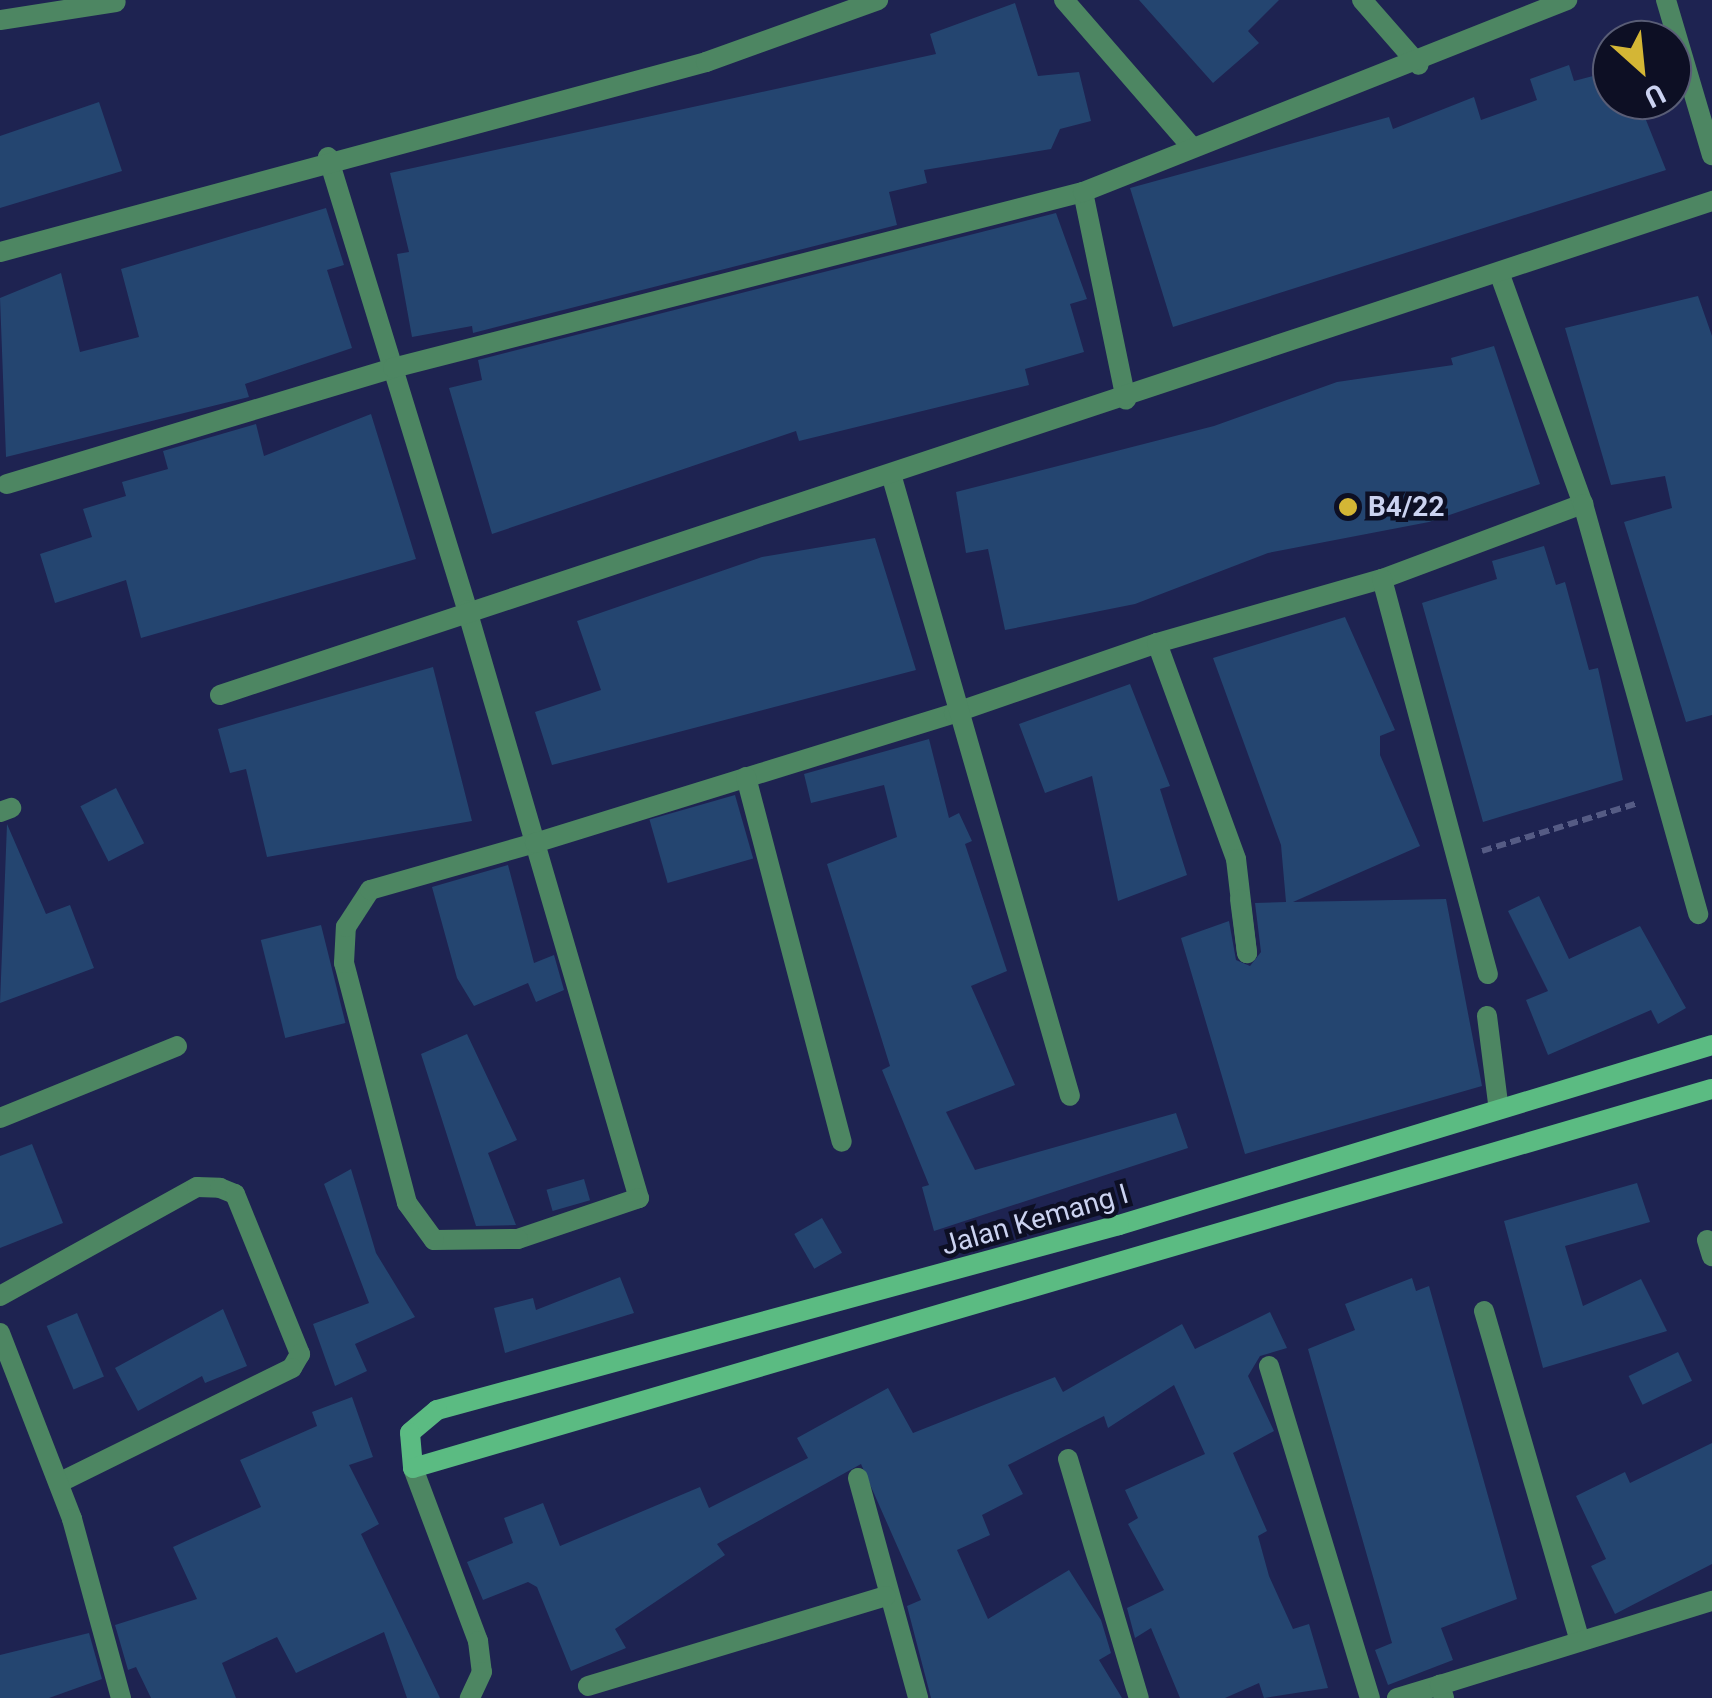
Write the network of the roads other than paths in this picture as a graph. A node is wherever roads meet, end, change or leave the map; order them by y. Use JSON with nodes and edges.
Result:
{"nodes":[{"id":1,"x":878,"y":0,"type":"edge"},
{"id":2,"x":1064,"y":0,"type":"edge"},
{"id":3,"x":1362,"y":0,"type":"edge"},
{"id":4,"x":1567,"y":0,"type":"edge"},
{"id":5,"x":1666,"y":0,"type":"edge"},
{"id":6,"x":116,"y":2,"type":"edge"},
{"id":7,"x":0,"y":20,"type":"edge"},
{"id":8,"x":1419,"y":66,"type":"junction"},
{"id":9,"x":1190,"y":145,"type":"junction"},
{"id":10,"x":328,"y":156,"type":"junction"},
{"id":11,"x":1712,"y":156,"type":"edge"},
{"id":12,"x":1083,"y":192,"type":"junction"},
{"id":13,"x":1712,"y":201,"type":"edge"},
{"id":14,"x":0,"y":252,"type":"edge"},
{"id":15,"x":1500,"y":275,"type":"junction"},
{"id":16,"x":393,"y":368,"type":"junction"},
{"id":17,"x":1126,"y":400,"type":"junction"},
{"id":18,"x":891,"y":474,"type":"junction"},
{"id":19,"x":8,"y":484,"type":"dead end"},
{"id":20,"x":1583,"y":504,"type":"junction"},
{"id":21,"x":1382,"y":578,"type":"junction"},
{"id":22,"x":467,"y":610,"type":"junction"},
{"id":23,"x":1157,"y":643,"type":"junction"},
{"id":24,"x":220,"y":694,"type":"dead end"},
{"id":25,"x":954,"y":713,"type":"junction"},
{"id":26,"x":746,"y":777,"type":"junction"},
{"id":27,"x":535,"y":842,"type":"junction"},
{"id":28,"x":1240,"y":898,"type":"dead end"},
{"id":29,"x":1698,"y":914,"type":"dead end"},
{"id":30,"x":1488,"y":974,"type":"dead end"},
{"id":31,"x":1488,"y":1016,"type":"dead end"},
{"id":32,"x":1712,"y":1045,"type":"edge"},
{"id":33,"x":177,"y":1046,"type":"dead end"},
{"id":34,"x":1712,"y":1089,"type":"edge"},
{"id":35,"x":1070,"y":1096,"type":"dead end"},
{"id":36,"x":1498,"y":1103,"type":"junction"},
{"id":37,"x":0,"y":1118,"type":"edge"},
{"id":38,"x":842,"y":1142,"type":"dead end"},
{"id":39,"x":0,"y":1296,"type":"edge"},
{"id":40,"x":1484,"y":1311,"type":"dead end"},
{"id":41,"x":0,"y":1333,"type":"edge"},
{"id":42,"x":1269,"y":1366,"type":"dead end"},
{"id":43,"x":1068,"y":1459,"type":"dead end"},
{"id":44,"x":413,"y":1468,"type":"junction"},
{"id":45,"x":858,"y":1478,"type":"dead end"},
{"id":46,"x":60,"y":1482,"type":"junction"},
{"id":47,"x":886,"y":1596,"type":"junction"},
{"id":48,"x":1712,"y":1601,"type":"edge"},
{"id":49,"x":1578,"y":1636,"type":"junction"},
{"id":50,"x":588,"y":1686,"type":"dead end"},
{"id":51,"x":1442,"y":1691,"type":"edge"},
{"id":52,"x":120,"y":1698,"type":"edge"},
{"id":53,"x":470,"y":1698,"type":"edge"},
{"id":54,"x":918,"y":1698,"type":"edge"},
{"id":55,"x":1138,"y":1698,"type":"edge"},
{"id":56,"x":1370,"y":1698,"type":"edge"},
{"id":57,"x":1398,"y":1698,"type":"edge"}],
"edges":[{"from":1,"to":10,"type":"street"},
{"from":2,"to":9,"type":"street"},
{"from":3,"to":8,"type":"street"},
{"from":4,"to":8,"type":"street"},
{"from":5,"to":11,"type":"street"},
{"from":6,"to":7,"type":"street"},
{"from":8,"to":9,"type":"street"},
{"from":9,"to":12,"type":"street"},
{"from":10,"to":14,"type":"street"},
{"from":10,"to":16,"type":"street"},
{"from":12,"to":16,"type":"street"},
{"from":12,"to":17,"type":"street"},
{"from":13,"to":15,"type":"street"},
{"from":15,"to":17,"type":"street"},
{"from":15,"to":20,"type":"street"},
{"from":16,"to":19,"type":"street"},
{"from":16,"to":22,"type":"street"},
{"from":17,"to":18,"type":"street"},
{"from":18,"to":22,"type":"street"},
{"from":18,"to":25,"type":"street"},
{"from":20,"to":21,"type":"street"},
{"from":20,"to":29,"type":"street"},
{"from":21,"to":23,"type":"street"},
{"from":21,"to":30,"type":"street"},
{"from":22,"to":24,"type":"street"},
{"from":22,"to":27,"type":"street"},
{"from":23,"to":25,"type":"street"},
{"from":23,"to":28,"type":"street"},
{"from":25,"to":26,"type":"street"},
{"from":25,"to":35,"type":"street"},
{"from":26,"to":27,"type":"street"},
{"from":26,"to":38,"type":"street"},
{"from":27,"to":27,"type":"street"},
{"from":31,"to":36,"type":"street"},
{"from":32,"to":36,"type":"street","name":"Jalan Kemang I"},
{"from":33,"to":37,"type":"street"},
{"from":34,"to":44,"type":"street"},
{"from":36,"to":44,"type":"street","name":"Jalan Kemang I"},
{"from":39,"to":46,"type":"street"},
{"from":40,"to":49,"type":"street"},
{"from":41,"to":46,"type":"street"},
{"from":42,"to":56,"type":"street"},
{"from":43,"to":55,"type":"street"},
{"from":44,"to":53,"type":"street"},
{"from":45,"to":47,"type":"street"},
{"from":46,"to":52,"type":"street"},
{"from":47,"to":50,"type":"street"},
{"from":47,"to":54,"type":"street"},
{"from":48,"to":49,"type":"street"},
{"from":49,"to":51,"type":"street"},
{"from":51,"to":57,"type":"street"}]}
